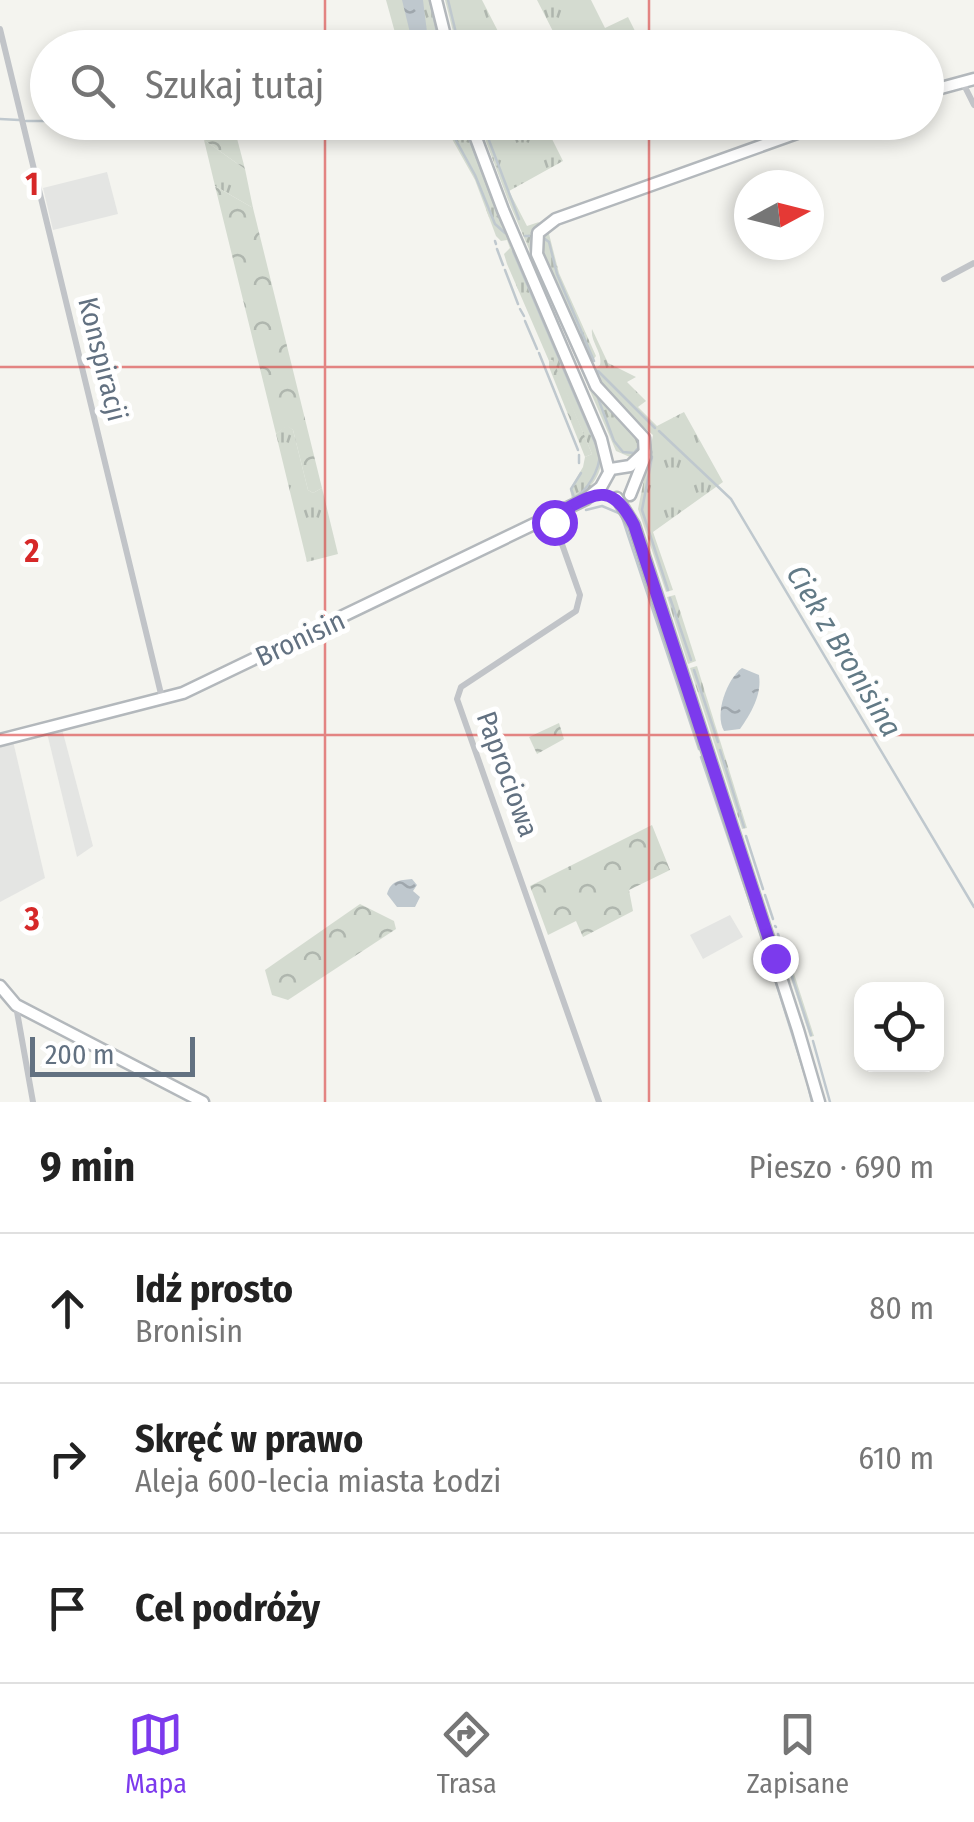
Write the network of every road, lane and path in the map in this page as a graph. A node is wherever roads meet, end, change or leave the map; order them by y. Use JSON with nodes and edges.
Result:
{"nodes":[{"id":1,"x":436,"y":0,"type":"edge"},
{"id":2,"x":0,"y":30,"type":"edge"},
{"id":3,"x":444,"y":30,"type":"edge"},
{"id":4,"x":968,"y":81,"type":"edge"},
{"id":5,"x":974,"y":105,"type":"edge"},
{"id":6,"x":477,"y":140,"type":"edge"},
{"id":7,"x":778,"y":140,"type":"edge"},
{"id":8,"x":974,"y":263,"type":"edge"},
{"id":9,"x":944,"y":278,"type":"dead end"},
{"id":10,"x":619,"y":473,"type":"junction"},
{"id":11,"x":630,"y":495,"type":"junction"},
{"id":12,"x":614,"y":496,"type":"junction"},
{"id":13,"x":586,"y":499,"type":"junction"},
{"id":14,"x":552,"y":516,"type":"junction"},
{"id":15,"x":634,"y":525,"type":"junction"},
{"id":16,"x":162,"y":699,"type":"junction"},
{"id":17,"x":0,"y":740,"type":"edge"},
{"id":18,"x":0,"y":986,"type":"edge"},
{"id":19,"x":16,"y":1005,"type":"junction"},
{"id":20,"x":33,"y":1102,"type":"edge"},
{"id":21,"x":204,"y":1102,"type":"edge"},
{"id":22,"x":599,"y":1102,"type":"edge"},
{"id":23,"x":819,"y":1102,"type":"edge"}],
"edges":[{"from":1,"to":3,"type":"street"},
{"from":2,"to":16,"type":"street","name":"Konspiracji"},
{"from":4,"to":5,"type":"street"},
{"from":6,"to":10,"type":"street"},
{"from":7,"to":10,"type":"street","name":"Bronisin"},
{"from":8,"to":9,"type":"street"},
{"from":10,"to":11,"type":"street"},
{"from":10,"to":12,"type":"street"},
{"from":10,"to":13,"type":"street","name":"Bronisin"},
{"from":11,"to":12,"type":"street","name":"Bronisin"},
{"from":11,"to":15,"type":"street"},
{"from":12,"to":13,"type":"street","name":"Bronisin"},
{"from":12,"to":15,"type":"street"},
{"from":13,"to":14,"type":"street","name":"Bronisin"},
{"from":14,"to":16,"type":"street","name":"Bronisin"},
{"from":14,"to":22,"type":"street","name":"Paprociowa"},
{"from":15,"to":23,"type":"street"},
{"from":16,"to":17,"type":"street","name":"Bronisin"},
{"from":18,"to":19,"type":"street"},
{"from":19,"to":20,"type":"street"},
{"from":19,"to":21,"type":"street"}]}
